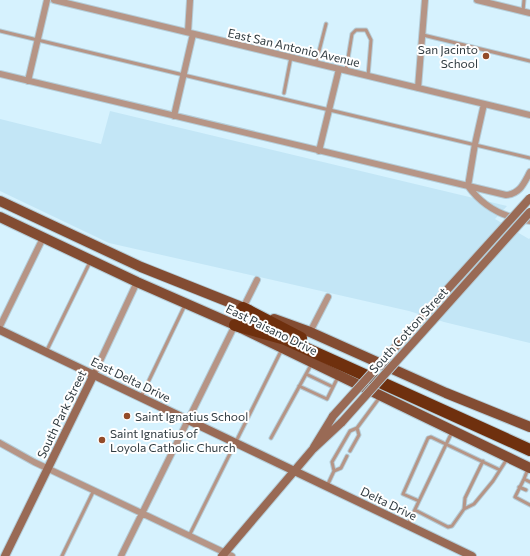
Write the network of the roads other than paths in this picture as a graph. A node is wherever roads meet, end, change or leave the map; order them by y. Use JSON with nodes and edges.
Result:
{"nodes":[{"id":1,"x":46,"y":0,"type":"edge"},
{"id":2,"x":54,"y":0,"type":"edge"},
{"id":3,"x":190,"y":0,"type":"edge"},
{"id":4,"x":425,"y":0,"type":"edge"},
{"id":5,"x":477,"y":0,"type":"edge"},
{"id":6,"x":524,"y":0,"type":"edge"},
{"id":7,"x":527,"y":12,"type":"edge"},
{"id":8,"x":326,"y":24,"type":"dead end"},
{"id":9,"x":0,"y":30,"type":"edge"},
{"id":10,"x":190,"y":33,"type":"junction"},
{"id":11,"x":422,"y":35,"type":"junction"},
{"id":12,"x":38,"y":39,"type":"junction"},
{"id":13,"x":291,"y":57,"type":"junction"},
{"id":14,"x":530,"y":61,"type":"edge"},
{"id":15,"x":316,"y":63,"type":"junction"},
{"id":16,"x":339,"y":69,"type":"junction"},
{"id":17,"x":346,"y":70,"type":"junction"},
{"id":18,"x":0,"y":74,"type":"edge"},
{"id":19,"x":184,"y":74,"type":"junction"},
{"id":20,"x":368,"y":76,"type":"junction"},
{"id":21,"x":28,"y":81,"type":"junction"},
{"id":22,"x":418,"y":88,"type":"junction"},
{"id":23,"x":284,"y":92,"type":"dead end"},
{"id":24,"x":484,"y":104,"type":"junction"},
{"id":25,"x":329,"y":110,"type":"junction"},
{"id":26,"x":530,"y":114,"type":"edge"},
{"id":27,"x":174,"y":116,"type":"junction"},
{"id":28,"x":475,"y":144,"type":"junction"},
{"id":29,"x":319,"y":151,"type":"junction"},
{"id":30,"x":530,"y":158,"type":"edge"},
{"id":31,"x":530,"y":172,"type":"edge"},
{"id":32,"x":468,"y":186,"type":"junction"},
{"id":33,"x":530,"y":198,"type":"edge"},
{"id":34,"x":0,"y":201,"type":"edge"},
{"id":35,"x":530,"y":212,"type":"edge"},
{"id":36,"x":0,"y":217,"type":"edge"},
{"id":37,"x":530,"y":221,"type":"edge"},
{"id":38,"x":43,"y":238,"type":"junction"},
{"id":39,"x":91,"y":260,"type":"junction"},
{"id":40,"x":257,"y":280,"type":"dead end"},
{"id":41,"x":137,"y":282,"type":"junction"},
{"id":42,"x":328,"y":297,"type":"dead end"},
{"id":43,"x":186,"y":303,"type":"junction"},
{"id":44,"x":243,"y":308,"type":"junction"},
{"id":45,"x":235,"y":325,"type":"junction"},
{"id":46,"x":0,"y":326,"type":"edge"},
{"id":47,"x":0,"y":330,"type":"edge"},
{"id":48,"x":310,"y":332,"type":"junction"},
{"id":49,"x":283,"y":348,"type":"junction"},
{"id":50,"x":46,"y":352,"type":"junction"},
{"id":51,"x":312,"y":363,"type":"junction"},
{"id":52,"x":94,"y":374,"type":"junction"},
{"id":53,"x":306,"y":374,"type":"junction"},
{"id":54,"x":339,"y":376,"type":"junction"},
{"id":55,"x":299,"y":386,"type":"junction"},
{"id":56,"x":333,"y":387,"type":"junction"},
{"id":57,"x":381,"y":396,"type":"junction"},
{"id":58,"x":141,"y":397,"type":"junction"},
{"id":59,"x":188,"y":420,"type":"junction"},
{"id":60,"x":530,"y":427,"type":"edge"},
{"id":61,"x":358,"y":428,"type":"junction"},
{"id":62,"x":453,"y":430,"type":"junction"},
{"id":63,"x":271,"y":438,"type":"dead end"},
{"id":64,"x":530,"y":440,"type":"edge"},
{"id":65,"x":235,"y":442,"type":"junction"},
{"id":66,"x":0,"y":443,"type":"edge"},
{"id":67,"x":446,"y":444,"type":"junction"},
{"id":68,"x":313,"y":449,"type":"junction"},
{"id":69,"x":530,"y":450,"type":"edge"},
{"id":70,"x":350,"y":451,"type":"dead end"},
{"id":71,"x":347,"y":456,"type":"dead end"},
{"id":72,"x":508,"y":457,"type":"junction"},
{"id":73,"x":482,"y":461,"type":"junction"},
{"id":74,"x":48,"y":468,"type":"junction"},
{"id":75,"x":529,"y":468,"type":"edge"},
{"id":76,"x":500,"y":470,"type":"junction"},
{"id":77,"x":295,"y":471,"type":"junction"},
{"id":78,"x":334,"y":471,"type":"junction"},
{"id":79,"x":524,"y":479,"type":"junction"},
{"id":80,"x":530,"y":482,"type":"edge"},
{"id":81,"x":327,"y":486,"type":"junction"},
{"id":82,"x":520,"y":487,"type":"junction"},
{"id":83,"x":94,"y":490,"type":"junction"},
{"id":84,"x":526,"y":490,"type":"dead end"},
{"id":85,"x":419,"y":501,"type":"junction"},
{"id":86,"x":530,"y":505,"type":"edge"},
{"id":87,"x":464,"y":509,"type":"junction"},
{"id":88,"x":415,"y":510,"type":"junction"},
{"id":89,"x":141,"y":513,"type":"junction"},
{"id":90,"x":407,"y":525,"type":"junction"},
{"id":91,"x":189,"y":536,"type":"junction"},
{"id":92,"x":226,"y":555,"type":"edge"},
{"id":93,"x":5,"y":556,"type":"edge"},
{"id":94,"x":62,"y":556,"type":"edge"},
{"id":95,"x":121,"y":556,"type":"edge"},
{"id":96,"x":472,"y":556,"type":"edge"}],
"edges":[{"from":1,"to":12,"type":"street"},
{"from":2,"to":10,"type":"street","name":"East San Antonio Avenue"},
{"from":3,"to":10,"type":"street"},
{"from":4,"to":11,"type":"street"},
{"from":5,"to":7,"type":"street"},
{"from":6,"to":7,"type":"lane"},
{"from":8,"to":15,"type":"lane"},
{"from":9,"to":12,"type":"lane"},
{"from":10,"to":13,"type":"street","name":"East San Antonio Avenue"},
{"from":10,"to":19,"type":"street"},
{"from":11,"to":14,"type":"lane"},
{"from":11,"to":22,"type":"street"},
{"from":12,"to":19,"type":"lane"},
{"from":12,"to":21,"type":"street"},
{"from":13,"to":15,"type":"street","name":"East San Antonio Avenue"},
{"from":13,"to":23,"type":"lane"},
{"from":15,"to":16,"type":"street","name":"East San Antonio Avenue"},
{"from":16,"to":17,"type":"street","name":"East San Antonio Avenue"},
{"from":16,"to":25,"type":"street"},
{"from":17,"to":20,"type":"street","name":"East San Antonio Avenue"},
{"from":17,"to":20,"type":"lane"},
{"from":18,"to":21,"type":"street"},
{"from":19,"to":25,"type":"lane"},
{"from":19,"to":27,"type":"street"},
{"from":20,"to":22,"type":"street","name":"East San Antonio Avenue"},
{"from":21,"to":27,"type":"street"},
{"from":22,"to":24,"type":"street","name":"East San Antonio Avenue"},
{"from":24,"to":26,"type":"street","name":"East San Antonio Avenue"},
{"from":24,"to":28,"type":"street"},
{"from":25,"to":28,"type":"lane"},
{"from":25,"to":29,"type":"street"},
{"from":27,"to":29,"type":"street"},
{"from":28,"to":30,"type":"lane"},
{"from":28,"to":32,"type":"street"},
{"from":29,"to":32,"type":"street"},
{"from":31,"to":32,"type":"street"},
{"from":32,"to":37,"type":"street"},
{"from":33,"to":68,"type":"main road","name":"South Cotton Street","bridge":true},
{"from":34,"to":44,"type":"main road","name":"East Paisano Drive"},
{"from":35,"to":68,"type":"main road","name":"South Cotton Street","bridge":true},
{"from":36,"to":38,"type":"main road","name":"East Paisano Drive"},
{"from":38,"to":39,"type":"main road","name":"East Paisano Drive"},
{"from":38,"to":46,"type":"street"},
{"from":39,"to":41,"type":"main road","name":"East Paisano Drive"},
{"from":39,"to":50,"type":"lane"},
{"from":40,"to":44,"type":"street"},
{"from":41,"to":43,"type":"main road","name":"East Paisano Drive"},
{"from":41,"to":52,"type":"street","name":"South Park Street"},
{"from":42,"to":48,"type":"street"},
{"from":43,"to":45,"type":"main road","name":"East Paisano Drive"},
{"from":43,"to":58,"type":"lane"},
{"from":44,"to":48,"type":"main road","name":"East Paisano Drive"},
{"from":44,"to":64,"type":"highway"},
{"from":45,"to":49,"type":"main road","name":"East Paisano Drive"},
{"from":45,"to":59,"type":"street"},
{"from":45,"to":69,"type":"highway"},
{"from":47,"to":50,"type":"main road","name":"East Delta Drive"},
{"from":48,"to":60,"type":"main road","name":"East Paisano Drive"},
{"from":49,"to":51,"type":"main road","name":"East Paisano Drive"},
{"from":49,"to":65,"type":"lane"},
{"from":50,"to":52,"type":"main road","name":"East Delta Drive"},
{"from":51,"to":53,"type":"lane"},
{"from":51,"to":54,"type":"main road","name":"East Paisano Drive"},
{"from":52,"to":58,"type":"main road","name":"East Delta Drive"},
{"from":52,"to":74,"type":"main road","name":"South Park Street"},
{"from":53,"to":55,"type":"lane"},
{"from":53,"to":56,"type":"lane"},
{"from":54,"to":56,"type":"lane"},
{"from":54,"to":57,"type":"main road","name":"East Paisano Drive"},
{"from":55,"to":56,"type":"lane"},
{"from":55,"to":63,"type":"lane"},
{"from":57,"to":61,"type":"lane"},
{"from":57,"to":62,"type":"main road","name":"East Paisano Drive"},
{"from":58,"to":59,"type":"main road","name":"East Delta Drive"},
{"from":59,"to":65,"type":"main road","name":"East Delta Drive"},
{"from":59,"to":89,"type":"street"},
{"from":61,"to":70,"type":"lane"},
{"from":61,"to":78,"type":"lane"},
{"from":62,"to":67,"type":"lane"},
{"from":62,"to":72,"type":"main road","name":"East Paisano Drive"},
{"from":65,"to":77,"type":"main road","name":"East Delta Drive"},
{"from":65,"to":91,"type":"lane"},
{"from":66,"to":74,"type":"street"},
{"from":67,"to":73,"type":"lane"},
{"from":67,"to":85,"type":"lane"},
{"from":67,"to":85,"type":"lane"},
{"from":68,"to":77,"type":"main road","name":"South Cotton Street"},
{"from":71,"to":78,"type":"lane"},
{"from":72,"to":75,"type":"main road","name":"East Paisano Drive"},
{"from":72,"to":76,"type":"lane"},
{"from":73,"to":76,"type":"lane"},
{"from":73,"to":87,"type":"lane"},
{"from":74,"to":83,"type":"street"},
{"from":74,"to":93,"type":"main road","name":"South Park Street"},
{"from":75,"to":79,"type":"lane"},
{"from":76,"to":87,"type":"lane"},
{"from":77,"to":81,"type":"main road","name":"Delta Drive"},
{"from":77,"to":92,"type":"main road","name":"South Cotton Street"},
{"from":78,"to":81,"type":"lane"},
{"from":79,"to":80,"type":"lane"},
{"from":79,"to":82,"type":"lane"},
{"from":81,"to":90,"type":"main road","name":"Delta Drive"},
{"from":82,"to":84,"type":"lane"},
{"from":82,"to":86,"type":"lane"},
{"from":83,"to":89,"type":"street"},
{"from":83,"to":94,"type":"lane"},
{"from":85,"to":88,"type":"lane"},
{"from":87,"to":88,"type":"lane"},
{"from":88,"to":90,"type":"lane"},
{"from":89,"to":91,"type":"street"},
{"from":89,"to":95,"type":"street"},
{"from":90,"to":96,"type":"main road","name":"Delta Drive"},
{"from":91,"to":92,"type":"street"}]}
